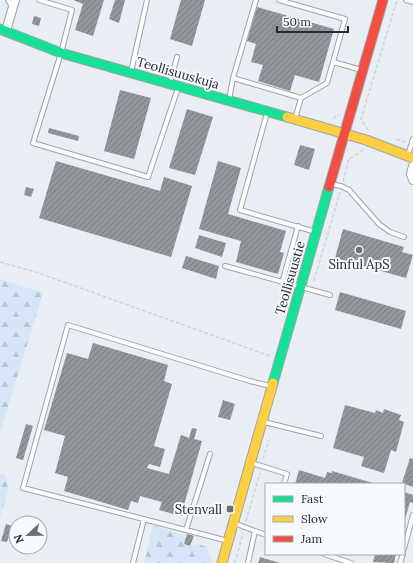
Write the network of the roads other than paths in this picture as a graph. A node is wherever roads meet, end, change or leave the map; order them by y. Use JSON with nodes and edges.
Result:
{"nodes":[{"id":1,"x":39,"y":0,"type":"edge"},
{"id":2,"x":148,"y":0,"type":"edge"},
{"id":3,"x":256,"y":0,"type":"edge"},
{"id":4,"x":279,"y":0,"type":"edge"},
{"id":5,"x":383,"y":0,"type":"edge"},
{"id":6,"x":406,"y":0,"type":"edge"},
{"id":7,"x":12,"y":2,"type":"edge"},
{"id":8,"x":413,"y":2,"type":"edge"},
{"id":9,"x":3,"y":30,"type":"edge"},
{"id":10,"x":61,"y":53,"type":"junction"},
{"id":11,"x":177,"y":57,"type":"dead end"},
{"id":12,"x":333,"y":62,"type":"junction"},
{"id":13,"x":362,"y":70,"type":"junction"},
{"id":14,"x":131,"y":72,"type":"junction"},
{"id":15,"x":233,"y":78,"type":"junction"},
{"id":16,"x":174,"y":85,"type":"junction"},
{"id":17,"x":301,"y":98,"type":"junction"},
{"id":18,"x":229,"y":101,"type":"junction"},
{"id":19,"x":268,"y":112,"type":"junction"},
{"id":20,"x":295,"y":119,"type":"junction"},
{"id":21,"x":344,"y":134,"type":"junction"},
{"id":22,"x":413,"y":139,"type":"edge"},
{"id":23,"x":411,"y":157,"type":"edge"},
{"id":24,"x":413,"y":166,"type":"edge"},
{"id":25,"x":413,"y":180,"type":"edge"},
{"id":26,"x":330,"y":184,"type":"junction"},
{"id":27,"x":298,"y":226,"type":"junction"},
{"id":28,"x":316,"y":232,"type":"junction"},
{"id":29,"x":404,"y":237,"type":"dead end"},
{"id":30,"x":225,"y":266,"type":"dead end"},
{"id":31,"x":282,"y":283,"type":"junction"},
{"id":32,"x":301,"y":287,"type":"junction"},
{"id":33,"x":330,"y":295,"type":"dead end"},
{"id":34,"x":272,"y":387,"type":"junction"},
{"id":35,"x":262,"y":422,"type":"junction"},
{"id":36,"x":321,"y":436,"type":"dead end"},
{"id":37,"x":210,"y":454,"type":"dead end"},
{"id":38,"x":250,"y":463,"type":"junction"},
{"id":39,"x":284,"y":483,"type":"edge"},
{"id":40,"x":413,"y":515,"type":"edge"},
{"id":41,"x":144,"y":519,"type":"junction"},
{"id":42,"x":233,"y":523,"type":"junction"},
{"id":43,"x":186,"y":530,"type":"junction"},
{"id":44,"x":255,"y":531,"type":"junction"},
{"id":45,"x":265,"y":535,"type":"edge"},
{"id":46,"x":228,"y":541,"type":"junction"},
{"id":47,"x":405,"y":545,"type":"edge"},
{"id":48,"x":327,"y":555,"type":"edge"},
{"id":49,"x":133,"y":563,"type":"edge"},
{"id":50,"x":222,"y":563,"type":"edge"},
{"id":51,"x":248,"y":563,"type":"edge"},
{"id":52,"x":351,"y":563,"type":"edge"}],
"edges":[{"from":1,"to":10,"type":"lane"},
{"from":2,"to":14,"type":"lane"},
{"from":3,"to":15,"type":"lane"},
{"from":4,"to":12,"type":"lane"},
{"from":5,"to":13,"type":"street","name":"Teollisuustie"},
{"from":6,"to":8,"type":"lane"},
{"from":7,"to":9,"type":"street"},
{"from":9,"to":10,"type":"street","name":"Teollisuuskuja"},
{"from":10,"to":14,"type":"street","name":"Teollisuuskuja"},
{"from":10,"to":16,"type":"lane"},
{"from":11,"to":16,"type":"lane"},
{"from":12,"to":13,"type":"lane"},
{"from":12,"to":17,"type":"lane"},
{"from":13,"to":21,"type":"street","name":"Teollisuustie"},
{"from":14,"to":16,"type":"street","name":"Teollisuuskuja"},
{"from":15,"to":17,"type":"lane"},
{"from":15,"to":18,"type":"lane"},
{"from":16,"to":18,"type":"street","name":"Teollisuuskuja"},
{"from":17,"to":20,"type":"lane"},
{"from":18,"to":19,"type":"street","name":"Teollisuuskuja"},
{"from":19,"to":20,"type":"street","name":"Teollisuuskuja"},
{"from":19,"to":27,"type":"lane"},
{"from":20,"to":21,"type":"street","name":"Teollisuuskuja"},
{"from":21,"to":23,"type":"street","name":"Teollisuuskuja"},
{"from":21,"to":26,"type":"street","name":"Teollisuustie"},
{"from":22,"to":23,"type":"lane"},
{"from":24,"to":25,"type":"street"},
{"from":26,"to":28,"type":"street","name":"Teollisuustie"},
{"from":26,"to":29,"type":"lane"},
{"from":27,"to":28,"type":"lane"},
{"from":27,"to":31,"type":"lane"},
{"from":28,"to":32,"type":"street","name":"Teollisuustie"},
{"from":30,"to":31,"type":"lane"},
{"from":31,"to":32,"type":"lane"},
{"from":32,"to":33,"type":"lane"},
{"from":32,"to":34,"type":"street","name":"Teollisuustie"},
{"from":34,"to":35,"type":"street","name":"Teollisuustie"},
{"from":34,"to":41,"type":"lane"},
{"from":35,"to":36,"type":"lane"},
{"from":35,"to":38,"type":"street","name":"Teollisuustie"},
{"from":37,"to":43,"type":"lane"},
{"from":38,"to":39,"type":"lane"},
{"from":38,"to":42,"type":"street","name":"Teollisuustie"},
{"from":40,"to":47,"type":"lane"},
{"from":41,"to":43,"type":"lane"},
{"from":41,"to":49,"type":"lane"},
{"from":42,"to":44,"type":"lane"},
{"from":42,"to":46,"type":"street","name":"Teollisuustie"},
{"from":43,"to":46,"type":"lane"},
{"from":44,"to":45,"type":"lane"},
{"from":44,"to":51,"type":"lane"},
{"from":46,"to":50,"type":"street","name":"Teollisuustie"},
{"from":48,"to":52,"type":"lane"}]}
